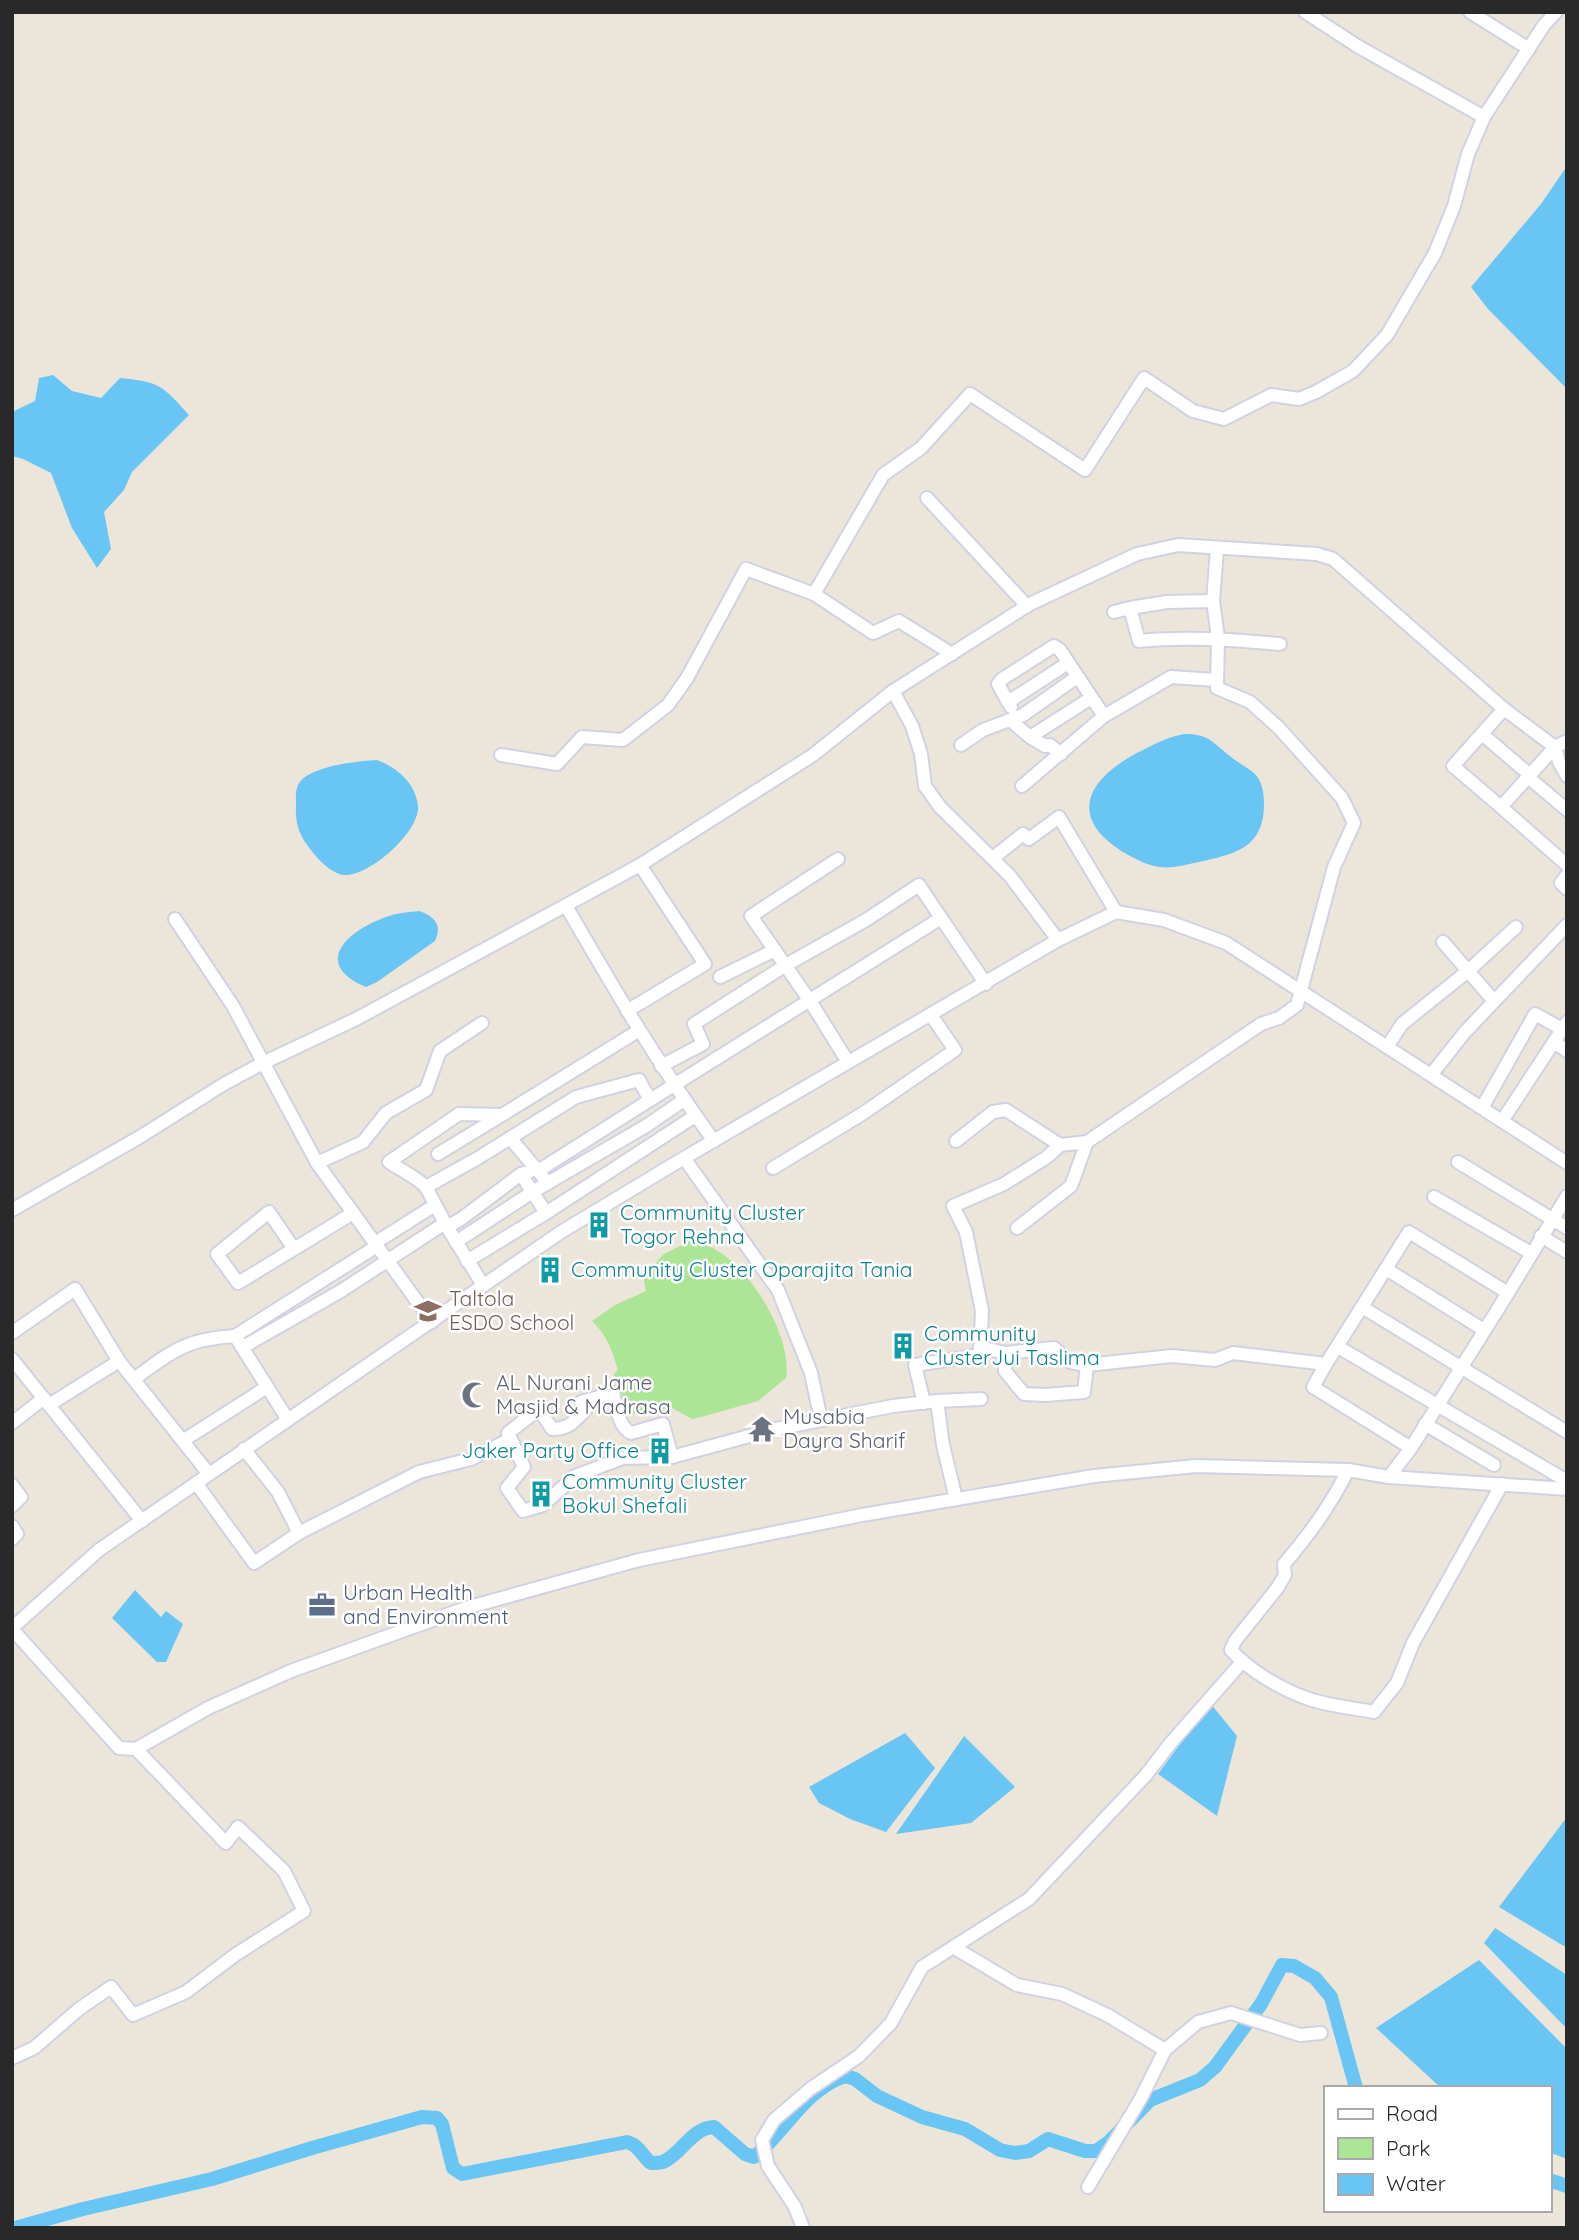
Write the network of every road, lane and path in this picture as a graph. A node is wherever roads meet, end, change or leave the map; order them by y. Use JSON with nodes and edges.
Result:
{"nodes":[{"id":1,"x":1305,"y":12,"type":"edge"},
{"id":2,"x":1470,"y":12,"type":"edge"},
{"id":3,"x":1556,"y":12,"type":"edge"},
{"id":4,"x":1529,"y":49,"type":"junction"},
{"id":5,"x":1484,"y":117,"type":"junction"},
{"id":6,"x":927,"y":498,"type":"dead end"},
{"id":7,"x":1217,"y":548,"type":"junction"},
{"id":8,"x":814,"y":594,"type":"junction"},
{"id":9,"x":1213,"y":601,"type":"junction"},
{"id":10,"x":1027,"y":606,"type":"junction"},
{"id":11,"x":1130,"y":608,"type":"junction"},
{"id":12,"x":1114,"y":612,"type":"dead end"},
{"id":13,"x":1218,"y":638,"type":"junction"},
{"id":14,"x":1280,"y":645,"type":"dead end"},
{"id":15,"x":952,"y":654,"type":"junction"},
{"id":16,"x":1068,"y":663,"type":"junction"},
{"id":17,"x":1077,"y":677,"type":"junction"},
{"id":18,"x":1216,"y":680,"type":"junction"},
{"id":19,"x":893,"y":691,"type":"junction"},
{"id":20,"x":1091,"y":698,"type":"junction"},
{"id":21,"x":1008,"y":702,"type":"junction"},
{"id":22,"x":1504,"y":709,"type":"junction"},
{"id":23,"x":1104,"y":716,"type":"junction"},
{"id":24,"x":1013,"y":719,"type":"junction"},
{"id":25,"x":1482,"y":734,"type":"junction"},
{"id":26,"x":1030,"y":737,"type":"junction"},
{"id":27,"x":1561,"y":744,"type":"edge"},
{"id":28,"x":961,"y":745,"type":"dead end"},
{"id":29,"x":1061,"y":754,"type":"junction"},
{"id":30,"x":501,"y":755,"type":"dead end"},
{"id":31,"x":1529,"y":776,"type":"junction"},
{"id":32,"x":1567,"y":776,"type":"edge"},
{"id":33,"x":1022,"y":786,"type":"dead end"},
{"id":34,"x":1501,"y":807,"type":"junction"},
{"id":35,"x":1567,"y":810,"type":"edge"},
{"id":36,"x":993,"y":858,"type":"junction"},
{"id":37,"x":838,"y":859,"type":"dead end"},
{"id":38,"x":640,"y":864,"type":"junction"},
{"id":39,"x":1567,"y":865,"type":"edge"},
{"id":40,"x":1567,"y":875,"type":"edge"},
{"id":41,"x":1567,"y":889,"type":"edge"},
{"id":42,"x":566,"y":906,"type":"junction"},
{"id":43,"x":1116,"y":912,"type":"junction"},
{"id":44,"x":941,"y":918,"type":"junction"},
{"id":45,"x":175,"y":919,"type":"dead end"},
{"id":46,"x":1567,"y":925,"type":"edge"},
{"id":47,"x":1516,"y":927,"type":"dead end"},
{"id":48,"x":1058,"y":940,"type":"junction"},
{"id":49,"x":1443,"y":942,"type":"dead end"},
{"id":50,"x":775,"y":950,"type":"junction"},
{"id":51,"x":786,"y":965,"type":"junction"},
{"id":52,"x":1468,"y":971,"type":"junction"},
{"id":53,"x":720,"y":977,"type":"dead end"},
{"id":54,"x":986,"y":984,"type":"junction"},
{"id":55,"x":1301,"y":992,"type":"junction"},
{"id":56,"x":810,"y":1001,"type":"junction"},
{"id":57,"x":1494,"y":1001,"type":"junction"},
{"id":58,"x":627,"y":1011,"type":"junction"},
{"id":59,"x":931,"y":1016,"type":"junction"},
{"id":60,"x":482,"y":1023,"type":"dead end"},
{"id":61,"x":1564,"y":1025,"type":"edge"},
{"id":62,"x":638,"y":1031,"type":"junction"},
{"id":63,"x":1553,"y":1042,"type":"junction"},
{"id":64,"x":1387,"y":1047,"type":"junction"},
{"id":65,"x":1567,"y":1051,"type":"edge"},
{"id":66,"x":848,"y":1062,"type":"junction"},
{"id":67,"x":263,"y":1063,"type":"junction"},
{"id":68,"x":661,"y":1066,"type":"junction"},
{"id":69,"x":1431,"y":1075,"type":"junction"},
{"id":70,"x":674,"y":1086,"type":"junction"},
{"id":71,"x":650,"y":1100,"type":"junction"},
{"id":72,"x":684,"y":1100,"type":"junction"},
{"id":73,"x":1482,"y":1108,"type":"junction"},
{"id":74,"x":502,"y":1115,"type":"junction"},
{"id":75,"x":695,"y":1116,"type":"junction"},
{"id":76,"x":1502,"y":1121,"type":"junction"},
{"id":77,"x":510,"y":1138,"type":"junction"},
{"id":78,"x":714,"y":1141,"type":"junction"},
{"id":79,"x":956,"y":1141,"type":"dead end"},
{"id":80,"x":1087,"y":1142,"type":"junction"},
{"id":81,"x":1060,"y":1145,"type":"junction"},
{"id":82,"x":438,"y":1154,"type":"dead end"},
{"id":83,"x":684,"y":1158,"type":"junction"},
{"id":84,"x":1458,"y":1163,"type":"dead end"},
{"id":85,"x":1567,"y":1163,"type":"edge"},
{"id":86,"x":317,"y":1164,"type":"junction"},
{"id":87,"x":773,"y":1168,"type":"dead end"},
{"id":88,"x":538,"y":1171,"type":"junction"},
{"id":89,"x":521,"y":1174,"type":"junction"},
{"id":90,"x":548,"y":1183,"type":"junction"},
{"id":91,"x":426,"y":1187,"type":"junction"},
{"id":92,"x":534,"y":1191,"type":"junction"},
{"id":93,"x":1567,"y":1196,"type":"edge"},
{"id":94,"x":1434,"y":1197,"type":"dead end"},
{"id":95,"x":435,"y":1205,"type":"junction"},
{"id":96,"x":12,"y":1210,"type":"edge"},
{"id":97,"x":353,"y":1213,"type":"junction"},
{"id":98,"x":547,"y":1213,"type":"junction"},
{"id":99,"x":1552,"y":1219,"type":"junction"},
{"id":100,"x":446,"y":1225,"type":"junction"},
{"id":101,"x":1017,"y":1228,"type":"dead end"},
{"id":102,"x":1567,"y":1228,"type":"edge"},
{"id":103,"x":1541,"y":1236,"type":"junction"},
{"id":104,"x":456,"y":1242,"type":"junction"},
{"id":105,"x":376,"y":1245,"type":"junction"},
{"id":106,"x":294,"y":1249,"type":"junction"},
{"id":107,"x":1567,"y":1252,"type":"edge"},
{"id":108,"x":1531,"y":1253,"type":"junction"},
{"id":109,"x":467,"y":1261,"type":"junction"},
{"id":110,"x":388,"y":1262,"type":"junction"},
{"id":111,"x":1386,"y":1269,"type":"junction"},
{"id":112,"x":483,"y":1285,"type":"junction"},
{"id":113,"x":1508,"y":1293,"type":"junction"},
{"id":114,"x":1362,"y":1307,"type":"junction"},
{"id":115,"x":432,"y":1322,"type":"junction"},
{"id":116,"x":1484,"y":1330,"type":"junction"},
{"id":117,"x":12,"y":1333,"type":"edge"},
{"id":118,"x":235,"y":1336,"type":"junction"},
{"id":119,"x":243,"y":1347,"type":"junction"},
{"id":120,"x":980,"y":1347,"type":"junction"},
{"id":121,"x":1338,"y":1347,"type":"junction"},
{"id":122,"x":1005,"y":1353,"type":"junction"},
{"id":123,"x":12,"y":1359,"type":"edge"},
{"id":124,"x":118,"y":1361,"type":"junction"},
{"id":125,"x":1326,"y":1364,"type":"junction"},
{"id":126,"x":1087,"y":1365,"type":"junction"},
{"id":127,"x":1460,"y":1366,"type":"junction"},
{"id":128,"x":134,"y":1379,"type":"junction"},
{"id":129,"x":267,"y":1387,"type":"junction"},
{"id":130,"x":981,"y":1398,"type":"dead end"},
{"id":131,"x":46,"y":1401,"type":"junction"},
{"id":132,"x":937,"y":1401,"type":"junction"},
{"id":133,"x":924,"y":1403,"type":"junction"},
{"id":134,"x":1437,"y":1405,"type":"junction"},
{"id":135,"x":288,"y":1420,"type":"junction"},
{"id":136,"x":821,"y":1420,"type":"junction"},
{"id":137,"x":12,"y":1423,"type":"edge"},
{"id":138,"x":1425,"y":1424,"type":"junction"},
{"id":139,"x":1567,"y":1432,"type":"edge"},
{"id":140,"x":510,"y":1439,"type":"junction"},
{"id":141,"x":184,"y":1440,"type":"junction"},
{"id":142,"x":1411,"y":1448,"type":"junction"},
{"id":143,"x":244,"y":1449,"type":"junction"},
{"id":144,"x":672,"y":1457,"type":"junction"},
{"id":145,"x":1494,"y":1465,"type":"dead end"},
{"id":146,"x":1348,"y":1470,"type":"junction"},
{"id":147,"x":209,"y":1474,"type":"junction"},
{"id":148,"x":1389,"y":1476,"type":"junction"},
{"id":149,"x":1567,"y":1481,"type":"edge"},
{"id":150,"x":196,"y":1483,"type":"junction"},
{"id":151,"x":1502,"y":1484,"type":"junction"},
{"id":152,"x":12,"y":1485,"type":"edge"},
{"id":153,"x":1567,"y":1489,"type":"edge"},
{"id":154,"x":956,"y":1499,"type":"junction"},
{"id":155,"x":12,"y":1506,"type":"edge"},
{"id":156,"x":142,"y":1521,"type":"junction"},
{"id":157,"x":12,"y":1526,"type":"edge"},
{"id":158,"x":299,"y":1533,"type":"junction"},
{"id":159,"x":12,"y":1539,"type":"edge"},
{"id":160,"x":12,"y":1629,"type":"edge"},
{"id":161,"x":1242,"y":1662,"type":"junction"},
{"id":162,"x":136,"y":1749,"type":"junction"},
{"id":163,"x":953,"y":1947,"type":"junction"},
{"id":164,"x":1321,"y":2033,"type":"dead end"},
{"id":165,"x":1165,"y":2050,"type":"junction"},
{"id":166,"x":12,"y":2058,"type":"edge"},
{"id":167,"x":1088,"y":2187,"type":"dead end"},
{"id":168,"x":803,"y":2228,"type":"edge"}],
"edges":[{"from":1,"to":5,"type":"street"},
{"from":2,"to":4,"type":"street"},
{"from":3,"to":4,"type":"street"},
{"from":4,"to":5,"type":"street"},
{"from":5,"to":8,"type":"street"},
{"from":6,"to":10,"type":"street"},
{"from":7,"to":9,"type":"street"},
{"from":7,"to":10,"type":"street"},
{"from":7,"to":22,"type":"street"},
{"from":8,"to":15,"type":"street"},
{"from":8,"to":30,"type":"street"},
{"from":9,"to":11,"type":"street"},
{"from":9,"to":13,"type":"street"},
{"from":10,"to":15,"type":"street"},
{"from":11,"to":12,"type":"street"},
{"from":11,"to":13,"type":"street"},
{"from":13,"to":14,"type":"street"},
{"from":13,"to":18,"type":"street"},
{"from":15,"to":19,"type":"street"},
{"from":16,"to":17,"type":"street"},
{"from":16,"to":21,"type":"street"},
{"from":16,"to":21,"type":"street"},
{"from":17,"to":20,"type":"street"},
{"from":17,"to":24,"type":"street"},
{"from":18,"to":23,"type":"street"},
{"from":18,"to":55,"type":"street"},
{"from":19,"to":36,"type":"street"},
{"from":19,"to":38,"type":"street"},
{"from":20,"to":23,"type":"street"},
{"from":20,"to":26,"type":"street"},
{"from":21,"to":24,"type":"street"},
{"from":22,"to":25,"type":"street"},
{"from":22,"to":27,"type":"street"},
{"from":23,"to":29,"type":"street"},
{"from":24,"to":26,"type":"street"},
{"from":24,"to":28,"type":"street"},
{"from":25,"to":31,"type":"street"},
{"from":25,"to":34,"type":"street"},
{"from":26,"to":29,"type":"street"},
{"from":27,"to":31,"type":"street"},
{"from":27,"to":32,"type":"street"},
{"from":29,"to":33,"type":"street"},
{"from":31,"to":34,"type":"street"},
{"from":31,"to":35,"type":"street"},
{"from":34,"to":39,"type":"street"},
{"from":36,"to":43,"type":"street"},
{"from":36,"to":48,"type":"street"},
{"from":37,"to":50,"type":"street"},
{"from":38,"to":42,"type":"street"},
{"from":38,"to":58,"type":"street"},
{"from":40,"to":41,"type":"street"},
{"from":42,"to":58,"type":"street"},
{"from":42,"to":67,"type":"street"},
{"from":43,"to":48,"type":"street"},
{"from":43,"to":55,"type":"street"},
{"from":44,"to":51,"type":"street"},
{"from":44,"to":54,"type":"street"},
{"from":44,"to":56,"type":"street"},
{"from":45,"to":67,"type":"street"},
{"from":46,"to":57,"type":"street"},
{"from":47,"to":52,"type":"street"},
{"from":48,"to":54,"type":"street"},
{"from":49,"to":52,"type":"street"},
{"from":50,"to":51,"type":"street"},
{"from":50,"to":53,"type":"street"},
{"from":51,"to":56,"type":"street"},
{"from":51,"to":68,"type":"street"},
{"from":52,"to":57,"type":"street"},
{"from":52,"to":64,"type":"street"},
{"from":54,"to":59,"type":"street"},
{"from":55,"to":64,"type":"street"},
{"from":55,"to":80,"type":"street"},
{"from":56,"to":66,"type":"street"},
{"from":56,"to":70,"type":"street"},
{"from":57,"to":69,"type":"street"},
{"from":58,"to":62,"type":"street"},
{"from":59,"to":66,"type":"street"},
{"from":59,"to":87,"type":"street"},
{"from":60,"to":86,"type":"street"},
{"from":61,"to":63,"type":"street"},
{"from":61,"to":73,"type":"street"},
{"from":62,"to":68,"type":"street"},
{"from":62,"to":74,"type":"street"},
{"from":63,"to":65,"type":"street"},
{"from":63,"to":76,"type":"street"},
{"from":64,"to":69,"type":"street"},
{"from":66,"to":78,"type":"street"},
{"from":67,"to":86,"type":"street"},
{"from":67,"to":96,"type":"street"},
{"from":68,"to":70,"type":"street"},
{"from":69,"to":73,"type":"street"},
{"from":70,"to":71,"type":"street"},
{"from":70,"to":72,"type":"street"},
{"from":71,"to":77,"type":"street"},
{"from":71,"to":88,"type":"street"},
{"from":72,"to":75,"type":"street"},
{"from":72,"to":90,"type":"street"},
{"from":73,"to":76,"type":"street"},
{"from":74,"to":82,"type":"street"},
{"from":74,"to":91,"type":"street"},
{"from":75,"to":78,"type":"street"},
{"from":75,"to":98,"type":"street"},
{"from":76,"to":85,"type":"street"},
{"from":77,"to":88,"type":"street"},
{"from":77,"to":91,"type":"street"},
{"from":78,"to":83,"type":"street"},
{"from":79,"to":81,"type":"street"},
{"from":80,"to":81,"type":"street"},
{"from":80,"to":101,"type":"street"},
{"from":81,"to":120,"type":"street"},
{"from":83,"to":112,"type":"street"},
{"from":83,"to":136,"type":"street"},
{"from":84,"to":99,"type":"street"},
{"from":86,"to":97,"type":"street"},
{"from":88,"to":89,"type":"street"},
{"from":88,"to":90,"type":"street"},
{"from":89,"to":92,"type":"street"},
{"from":89,"to":100,"type":"street"},
{"from":90,"to":92,"type":"street"},
{"from":91,"to":95,"type":"street"},
{"from":92,"to":98,"type":"street"},
{"from":92,"to":104,"type":"street"},
{"from":93,"to":99,"type":"street"},
{"from":94,"to":108,"type":"street"},
{"from":95,"to":100,"type":"street"},
{"from":95,"to":105,"type":"street"},
{"from":97,"to":105,"type":"street"},
{"from":97,"to":106,"type":"street"},
{"from":98,"to":109,"type":"street"},
{"from":99,"to":102,"type":"street"},
{"from":99,"to":103,"type":"street"},
{"from":100,"to":104,"type":"street"},
{"from":100,"to":110,"type":"street"},
{"from":103,"to":107,"type":"street"},
{"from":103,"to":108,"type":"street"},
{"from":104,"to":109,"type":"street"},
{"from":105,"to":110,"type":"street"},
{"from":105,"to":118,"type":"street"},
{"from":106,"to":106,"type":"street"},
{"from":108,"to":113,"type":"street"},
{"from":109,"to":112,"type":"street"},
{"from":110,"to":115,"type":"street"},
{"from":110,"to":119,"type":"street"},
{"from":111,"to":113,"type":"street"},
{"from":111,"to":114,"type":"street"},
{"from":111,"to":116,"type":"street"},
{"from":112,"to":115,"type":"street"},
{"from":113,"to":116,"type":"street"},
{"from":114,"to":121,"type":"street"},
{"from":114,"to":127,"type":"street"},
{"from":115,"to":135,"type":"street"},
{"from":116,"to":127,"type":"street"},
{"from":117,"to":124,"type":"street"},
{"from":118,"to":119,"type":"street"},
{"from":118,"to":128,"type":"street"},
{"from":119,"to":129,"type":"street"},
{"from":120,"to":122,"type":"street"},
{"from":120,"to":133,"type":"street"},
{"from":121,"to":125,"type":"street"},
{"from":121,"to":134,"type":"street"},
{"from":122,"to":126,"type":"street"},
{"from":122,"to":126,"type":"street"},
{"from":123,"to":131,"type":"street"},
{"from":124,"to":128,"type":"street"},
{"from":124,"to":131,"type":"street"},
{"from":125,"to":126,"type":"street"},
{"from":125,"to":142,"type":"street"},
{"from":127,"to":134,"type":"street"},
{"from":127,"to":139,"type":"street"},
{"from":128,"to":141,"type":"street"},
{"from":129,"to":135,"type":"street"},
{"from":129,"to":141,"type":"street"},
{"from":130,"to":132,"type":"street"},
{"from":131,"to":137,"type":"street"},
{"from":131,"to":156,"type":"street"},
{"from":132,"to":133,"type":"street"},
{"from":132,"to":154,"type":"street"},
{"from":133,"to":136,"type":"street"},
{"from":134,"to":138,"type":"street"},
{"from":134,"to":149,"type":"street"},
{"from":135,"to":143,"type":"street"},
{"from":136,"to":144,"type":"street"},
{"from":138,"to":142,"type":"street"},
{"from":138,"to":145,"type":"street"},
{"from":140,"to":144,"type":"street"},
{"from":140,"to":144,"type":"street"},
{"from":140,"to":158,"type":"street"},
{"from":141,"to":147,"type":"street"},
{"from":142,"to":148,"type":"street"},
{"from":143,"to":147,"type":"street"},
{"from":143,"to":158,"type":"street"},
{"from":146,"to":148,"type":"street"},
{"from":146,"to":154,"type":"street"},
{"from":146,"to":161,"type":"street"},
{"from":147,"to":150,"type":"street"},
{"from":148,"to":151,"type":"street"},
{"from":150,"to":156,"type":"street"},
{"from":150,"to":158,"type":"street"},
{"from":151,"to":153,"type":"street"},
{"from":151,"to":161,"type":"street"},
{"from":152,"to":155,"type":"street"},
{"from":154,"to":162,"type":"street"},
{"from":156,"to":160,"type":"street"},
{"from":157,"to":159,"type":"street"},
{"from":160,"to":162,"type":"street"},
{"from":161,"to":163,"type":"street"},
{"from":162,"to":166,"type":"street"},
{"from":163,"to":165,"type":"street"},
{"from":163,"to":168,"type":"street"},
{"from":164,"to":165,"type":"street"},
{"from":165,"to":167,"type":"street"}]}
